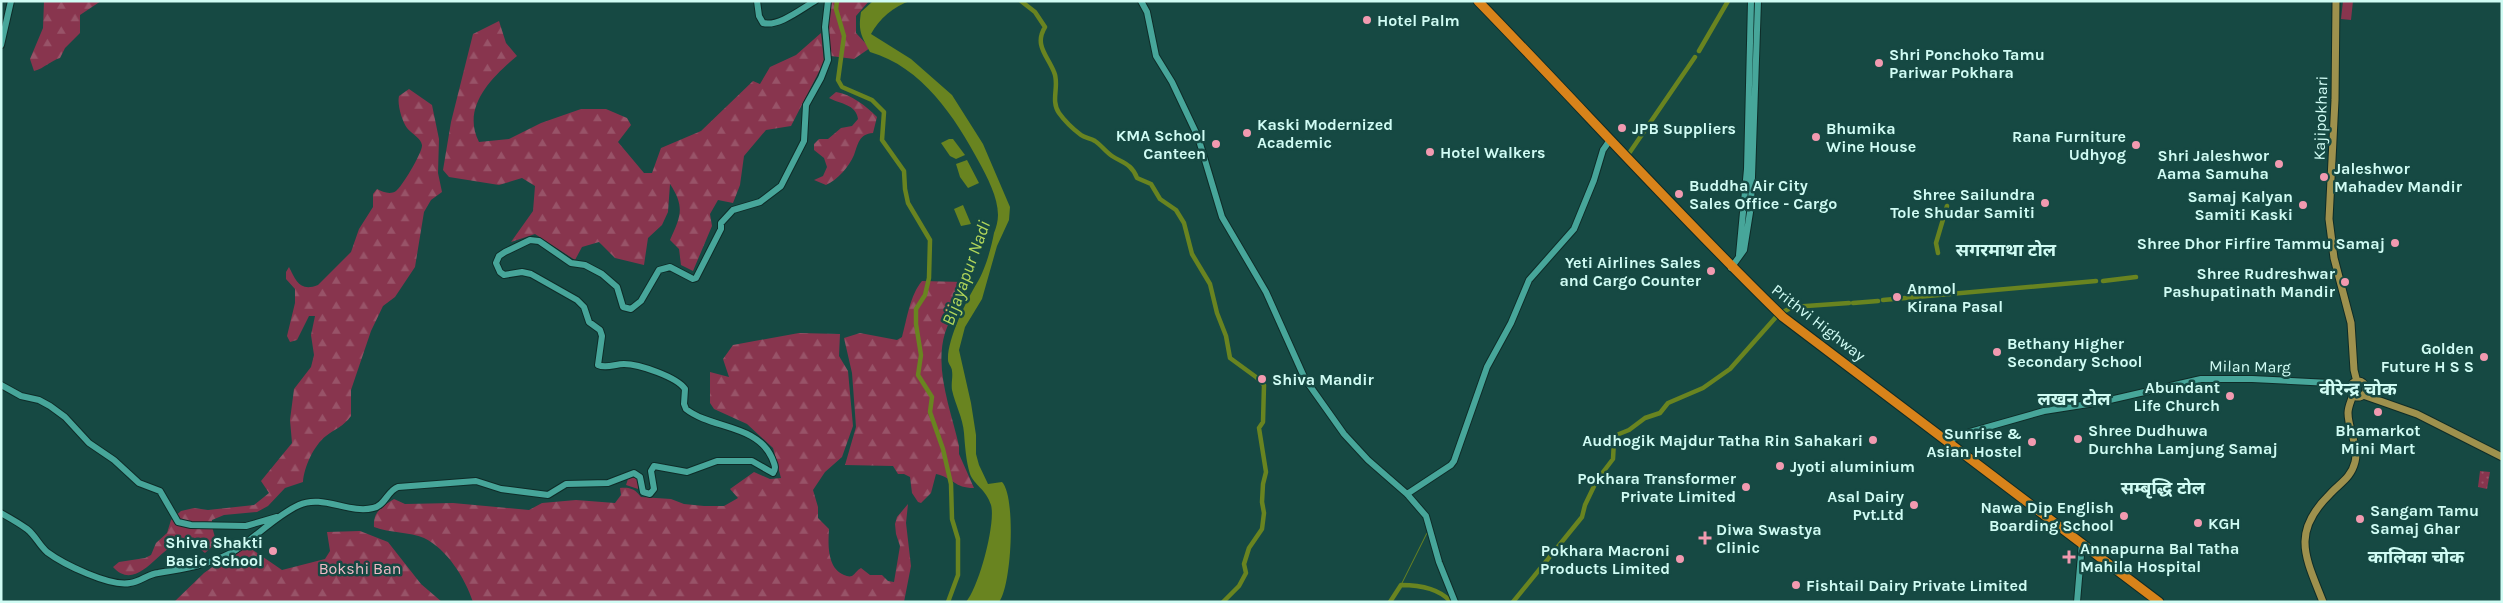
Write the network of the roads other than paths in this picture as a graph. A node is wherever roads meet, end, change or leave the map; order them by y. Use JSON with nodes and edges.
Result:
{"nodes":[{"id":1,"x":12,"y":1,"type":"edge"},
{"id":2,"x":757,"y":1,"type":"edge"},
{"id":3,"x":815,"y":1,"type":"edge"},
{"id":4,"x":828,"y":1,"type":"edge"},
{"id":5,"x":1141,"y":1,"type":"edge"},
{"id":6,"x":1478,"y":1,"type":"edge"},
{"id":7,"x":1751,"y":1,"type":"edge"},
{"id":8,"x":1758,"y":1,"type":"edge"},
{"id":9,"x":2336,"y":1,"type":"edge"},
{"id":10,"x":1,"y":44,"type":"edge"},
{"id":11,"x":1610,"y":140,"type":"junction"},
{"id":12,"x":1734,"y":264,"type":"junction"},
{"id":13,"x":2356,"y":382,"type":"junction"},
{"id":14,"x":1,"y":385,"type":"edge"},
{"id":15,"x":2352,"y":392,"type":"junction"},
{"id":16,"x":2363,"y":395,"type":"junction"},
{"id":17,"x":1946,"y":442,"type":"junction"},
{"id":18,"x":2502,"y":457,"type":"edge"},
{"id":19,"x":1407,"y":494,"type":"junction"},
{"id":20,"x":1,"y":513,"type":"edge"},
{"id":21,"x":278,"y":517,"type":"junction"},
{"id":22,"x":2082,"y":543,"type":"junction"},
{"id":23,"x":2322,"y":600,"type":"edge"},
{"id":24,"x":1455,"y":602,"type":"edge"},
{"id":25,"x":2077,"y":602,"type":"edge"},
{"id":26,"x":2159,"y":602,"type":"edge"}],
"edges":[{"from":1,"to":10,"type":"main road"},
{"from":2,"to":3,"type":"main road"},
{"from":4,"to":21,"type":"main road"},
{"from":5,"to":19,"type":"main road"},
{"from":6,"to":11,"type":"highway","name":"Prithvi Highway"},
{"from":7,"to":12,"type":"main road"},
{"from":8,"to":12,"type":"main road"},
{"from":9,"to":13,"type":"main road","name":"Kajipokhari"},
{"from":11,"to":12,"type":"highway","name":"Prithvi Highway"},
{"from":11,"to":19,"type":"main road"},
{"from":12,"to":17,"type":"highway","name":"Prithvi Highway"},
{"from":13,"to":15,"type":"main road"},
{"from":13,"to":16,"type":"main road"},
{"from":14,"to":21,"type":"main road"},
{"from":15,"to":16,"type":"main road"},
{"from":15,"to":17,"type":"main road","name":"Milan Marg"},
{"from":15,"to":23,"type":"main road"},
{"from":16,"to":18,"type":"main road"},
{"from":17,"to":22,"type":"highway","name":"Prithvi Highway"},
{"from":19,"to":24,"type":"main road"},
{"from":20,"to":21,"type":"main road"},
{"from":22,"to":25,"type":"main road"},
{"from":22,"to":26,"type":"highway","name":"Prithvi Highway"}]}
